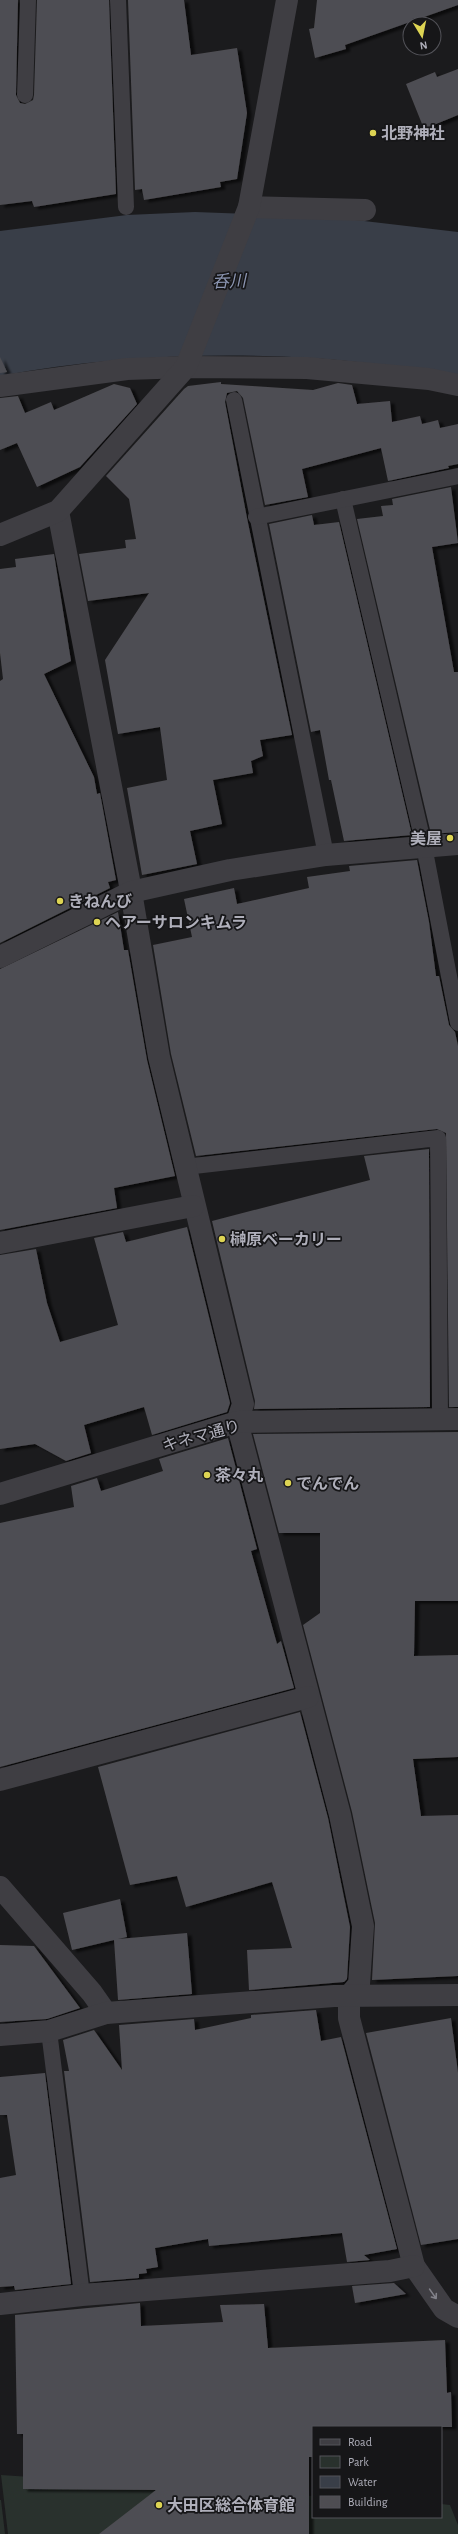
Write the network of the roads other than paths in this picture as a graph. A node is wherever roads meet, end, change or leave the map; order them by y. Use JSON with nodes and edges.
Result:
{"nodes":[{"id":1,"x":28,"y":0,"type":"edge"},
{"id":2,"x":118,"y":0,"type":"edge"},
{"id":3,"x":287,"y":0,"type":"edge"},
{"id":4,"x":25,"y":95,"type":"dead end"},
{"id":5,"x":126,"y":207,"type":"dead end"},
{"id":6,"x":248,"y":210,"type":"junction"},
{"id":7,"x":365,"y":210,"type":"dead end"},
{"id":8,"x":188,"y":363,"type":"junction"},
{"id":9,"x":458,"y":385,"type":"edge"},
{"id":10,"x":0,"y":386,"type":"edge"},
{"id":11,"x":234,"y":400,"type":"dead end"},
{"id":12,"x":458,"y":476,"type":"edge"},
{"id":13,"x":343,"y":499,"type":"junction"},
{"id":14,"x":58,"y":511,"type":"junction"},
{"id":15,"x":256,"y":516,"type":"junction"},
{"id":16,"x":0,"y":535,"type":"edge"},
{"id":17,"x":458,"y":844,"type":"edge"},
{"id":18,"x":424,"y":846,"type":"junction"},
{"id":19,"x":326,"y":855,"type":"junction"},
{"id":20,"x":131,"y":892,"type":"junction"},
{"id":21,"x":0,"y":957,"type":"edge"},
{"id":22,"x":458,"y":1023,"type":"edge"},
{"id":23,"x":185,"y":1167,"type":"junction"},
{"id":24,"x":194,"y":1206,"type":"junction"},
{"id":25,"x":0,"y":1243,"type":"edge"},
{"id":26,"x":449,"y":1419,"type":"edge"},
{"id":27,"x":237,"y":1422,"type":"junction"},
{"id":28,"x":0,"y":1494,"type":"edge"},
{"id":29,"x":308,"y":1697,"type":"junction"},
{"id":30,"x":0,"y":1780,"type":"edge"},
{"id":31,"x":0,"y":1887,"type":"edge"},
{"id":32,"x":458,"y":1995,"type":"edge"},
{"id":33,"x":349,"y":1996,"type":"junction"},
{"id":34,"x":106,"y":2013,"type":"junction"},
{"id":35,"x":49,"y":2031,"type":"junction"},
{"id":36,"x":0,"y":2035,"type":"edge"},
{"id":37,"x":414,"y":2266,"type":"junction"},
{"id":38,"x":82,"y":2295,"type":"junction"},
{"id":39,"x":0,"y":2304,"type":"edge"},
{"id":40,"x":458,"y":2317,"type":"edge"}],
"edges":[{"from":1,"to":4,"type":"lane"},
{"from":2,"to":5,"type":"lane"},
{"from":3,"to":6,"type":"street"},
{"from":6,"to":7,"type":"street"},
{"from":6,"to":8,"type":"street"},
{"from":8,"to":9,"type":"street"},
{"from":8,"to":10,"type":"street"},
{"from":8,"to":14,"type":"street"},
{"from":11,"to":15,"type":"lane"},
{"from":12,"to":13,"type":"lane"},
{"from":13,"to":15,"type":"lane"},
{"from":13,"to":18,"type":"lane"},
{"from":14,"to":16,"type":"street"},
{"from":14,"to":20,"type":"street"},
{"from":15,"to":19,"type":"lane"},
{"from":17,"to":18,"type":"street"},
{"from":18,"to":19,"type":"street"},
{"from":18,"to":22,"type":"lane"},
{"from":19,"to":20,"type":"street"},
{"from":20,"to":21,"type":"street"},
{"from":20,"to":23,"type":"street"},
{"from":23,"to":24,"type":"street"},
{"from":23,"to":26,"type":"lane"},
{"from":24,"to":25,"type":"street"},
{"from":24,"to":27,"type":"street"},
{"from":26,"to":27,"type":"street","name":"キネマ通り"},
{"from":27,"to":28,"type":"street","name":"キネマ通り"},
{"from":27,"to":29,"type":"street"},
{"from":29,"to":30,"type":"street"},
{"from":29,"to":33,"type":"street"},
{"from":31,"to":34,"type":"street"},
{"from":32,"to":33,"type":"street"},
{"from":33,"to":34,"type":"street"},
{"from":33,"to":37,"type":"street"},
{"from":34,"to":35,"type":"street"},
{"from":35,"to":36,"type":"street"},
{"from":35,"to":38,"type":"lane"},
{"from":37,"to":38,"type":"street"},
{"from":37,"to":40,"type":"street","one_way":true},
{"from":38,"to":39,"type":"street"}]}
